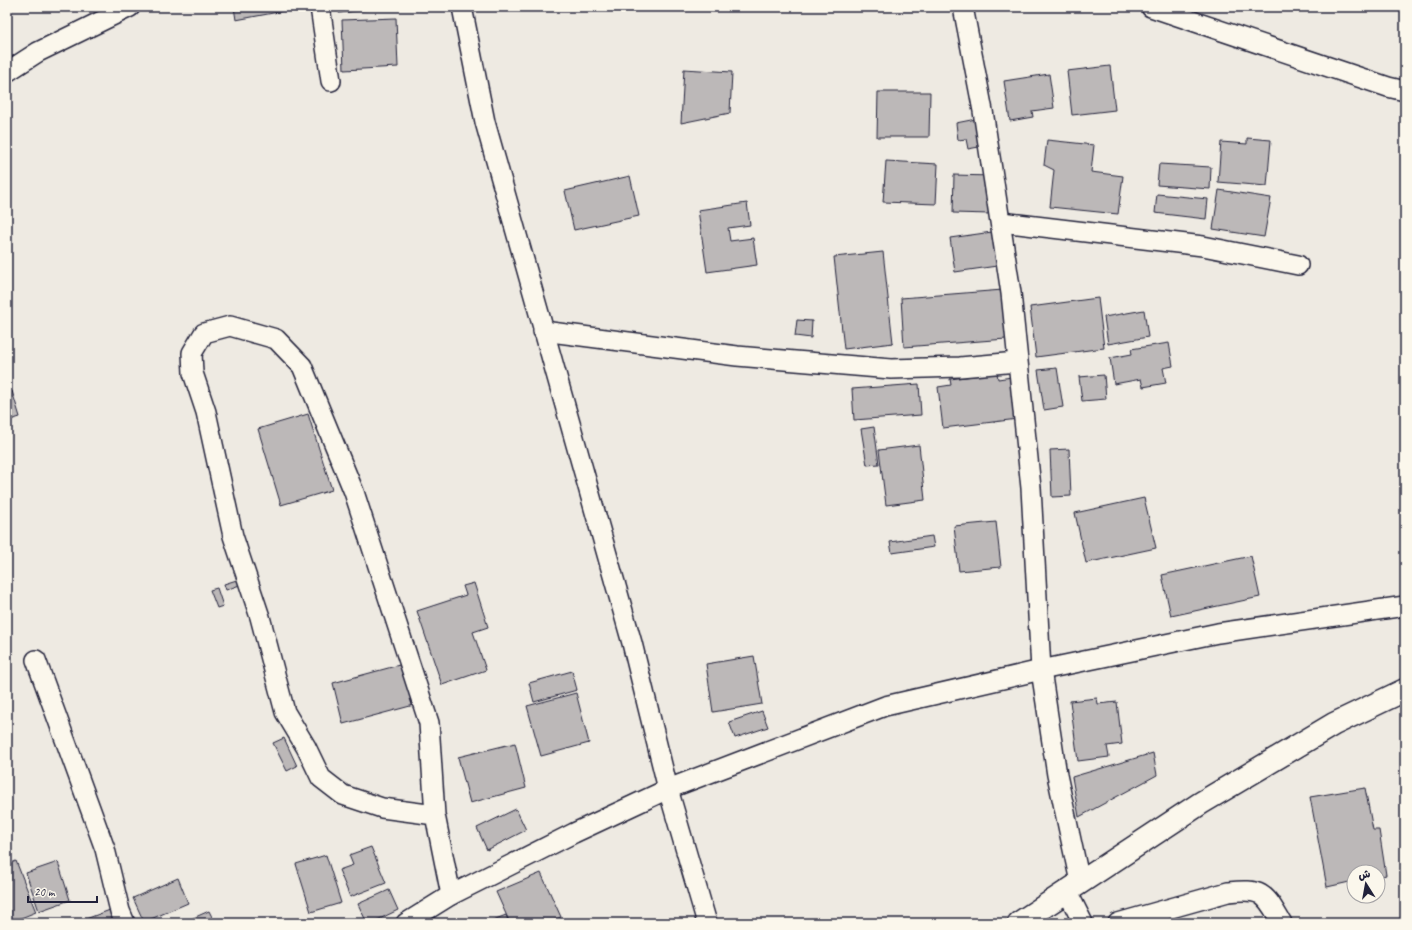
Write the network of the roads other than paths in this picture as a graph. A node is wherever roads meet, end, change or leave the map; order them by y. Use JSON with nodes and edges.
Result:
{"nodes":[{"id":1,"x":130,"y":7,"type":"edge"},
{"id":2,"x":320,"y":7,"type":"edge"},
{"id":3,"x":462,"y":7,"type":"edge"},
{"id":4,"x":963,"y":7,"type":"edge"},
{"id":5,"x":1151,"y":7,"type":"edge"},
{"id":6,"x":7,"y":72,"type":"edge"},
{"id":7,"x":330,"y":82,"type":"dead end"},
{"id":8,"x":1405,"y":91,"type":"edge"},
{"id":9,"x":1001,"y":222,"type":"junction"},
{"id":10,"x":1298,"y":265,"type":"dead end"},
{"id":11,"x":543,"y":331,"type":"junction"},
{"id":12,"x":1017,"y":362,"type":"junction"},
{"id":13,"x":1405,"y":606,"type":"edge"},
{"id":14,"x":36,"y":660,"type":"dead end"},
{"id":15,"x":1041,"y":670,"type":"junction"},
{"id":16,"x":1405,"y":690,"type":"edge"},
{"id":17,"x":668,"y":789,"type":"junction"},
{"id":18,"x":435,"y":815,"type":"junction"},
{"id":19,"x":1073,"y":886,"type":"junction"},
{"id":20,"x":451,"y":896,"type":"junction"},
{"id":21,"x":125,"y":923,"type":"edge"},
{"id":22,"x":406,"y":923,"type":"edge"},
{"id":23,"x":707,"y":923,"type":"edge"},
{"id":24,"x":1019,"y":923,"type":"edge"},
{"id":25,"x":1084,"y":923,"type":"edge"},
{"id":26,"x":1118,"y":923,"type":"edge"},
{"id":27,"x":1282,"y":923,"type":"edge"}],
"edges":[{"from":1,"to":6,"type":"street"},
{"from":2,"to":7,"type":"street"},
{"from":3,"to":11,"type":"street"},
{"from":4,"to":9,"type":"street"},
{"from":5,"to":8,"type":"street"},
{"from":9,"to":10,"type":"street"},
{"from":9,"to":12,"type":"street"},
{"from":11,"to":12,"type":"street"},
{"from":11,"to":17,"type":"street"},
{"from":12,"to":15,"type":"street"},
{"from":13,"to":15,"type":"street"},
{"from":14,"to":21,"type":"street"},
{"from":15,"to":17,"type":"street"},
{"from":15,"to":19,"type":"street"},
{"from":16,"to":19,"type":"street"},
{"from":17,"to":20,"type":"street"},
{"from":17,"to":23,"type":"street"},
{"from":18,"to":18,"type":"street"},
{"from":18,"to":20,"type":"street"},
{"from":19,"to":24,"type":"street"},
{"from":19,"to":25,"type":"street"},
{"from":20,"to":22,"type":"street"},
{"from":26,"to":27,"type":"street"}]}
